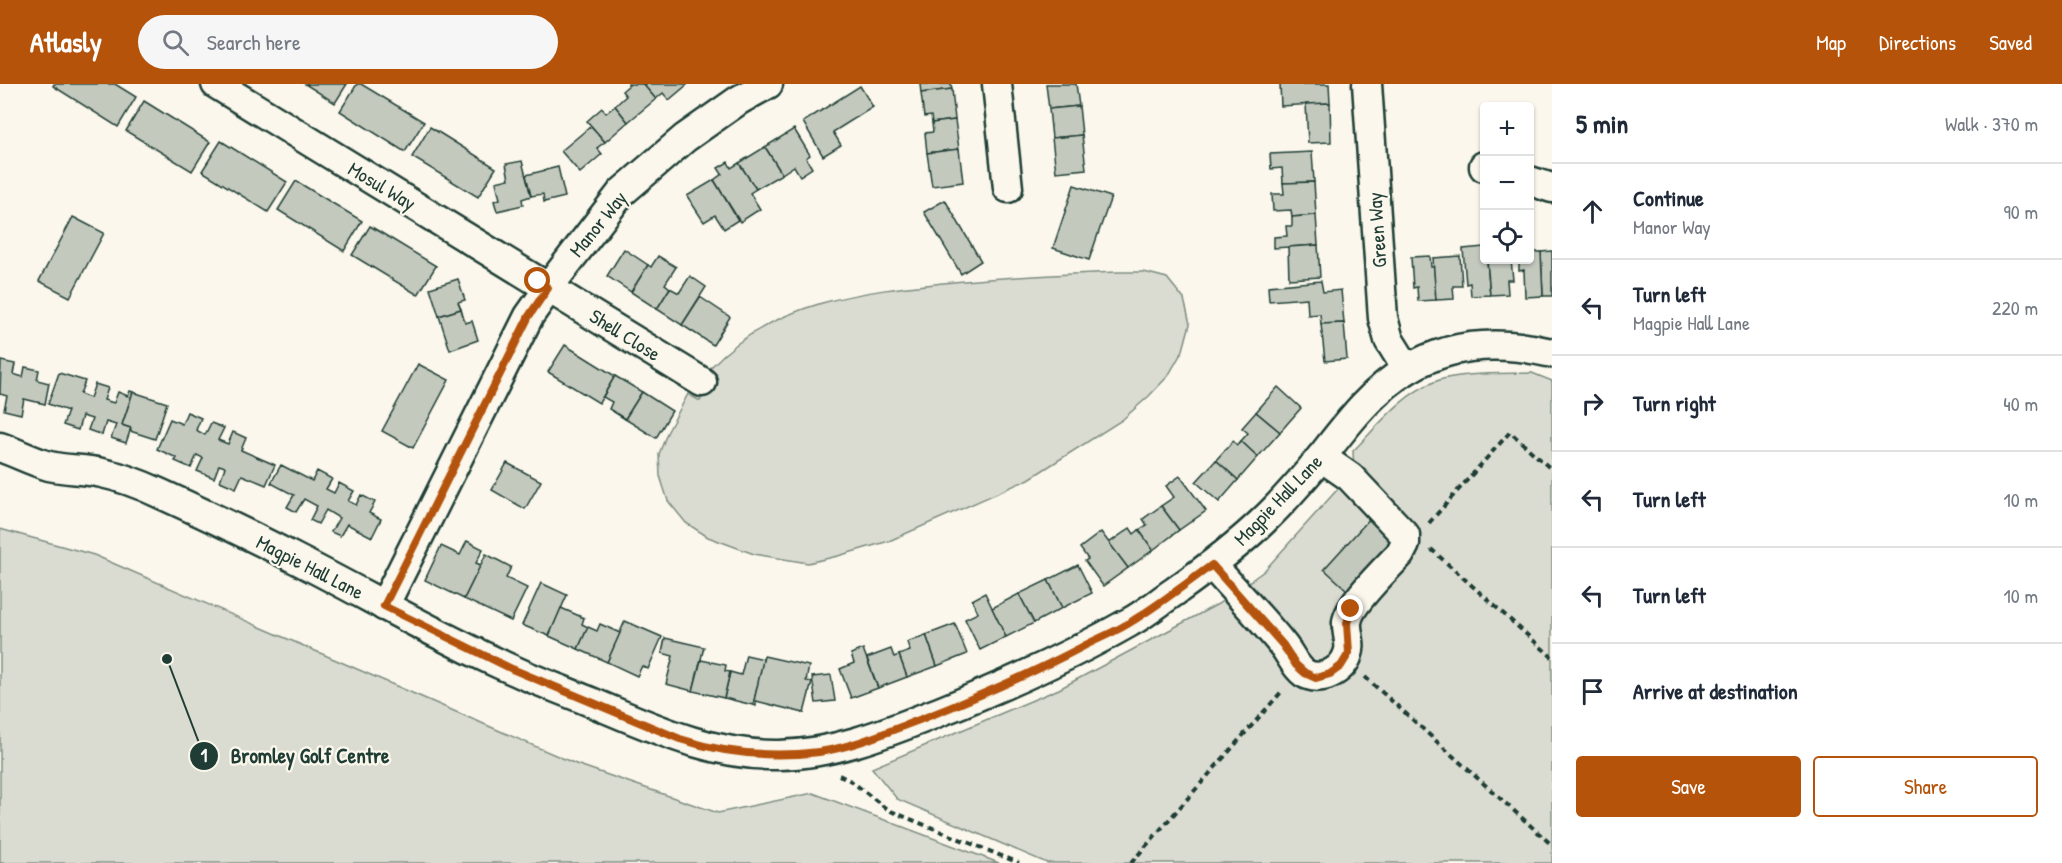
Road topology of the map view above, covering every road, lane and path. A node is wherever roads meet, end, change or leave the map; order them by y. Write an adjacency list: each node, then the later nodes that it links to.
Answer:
1 (216, 84): 9 (street, Mosul Way)
2 (768, 84): 5 (street, Manor Way)
3 (997, 84): 7 (street)
4 (1367, 84): 11 (street, Green Way)
5 (735, 92): 9 (street, Manor Way)
6 (1534, 182): 8 (street)
7 (1008, 188)
8 (1552, 188)
9 (548, 288): 12 (street, Shell Close); 18 (street, Manor Way)
10 (1552, 353): 11 (street, Magpie Hall Lane)
11 (1407, 369): 14 (street, Magpie Hall Lane)
12 (702, 382)
13 (0, 447): 18 (street, Magpie Hall Lane)
14 (1321, 457): 16 (street); 17 (street, Magpie Hall Lane)
15 (1552, 470): 16 (path)
16 (1411, 538): 19 (path); 20 (street)
17 (1212, 565): 21 (street); 22 (street, Magpie Hall Lane)
18 (384, 606): 22 (street, Magpie Hall Lane)
19 (1552, 657)
20 (1345, 659): 21 (street); 23 (path)
21 (1300, 669): 25 (path)
22 (822, 752): 24 (path)
23 (1552, 845)
24 (1019, 863)
25 (1131, 863)

